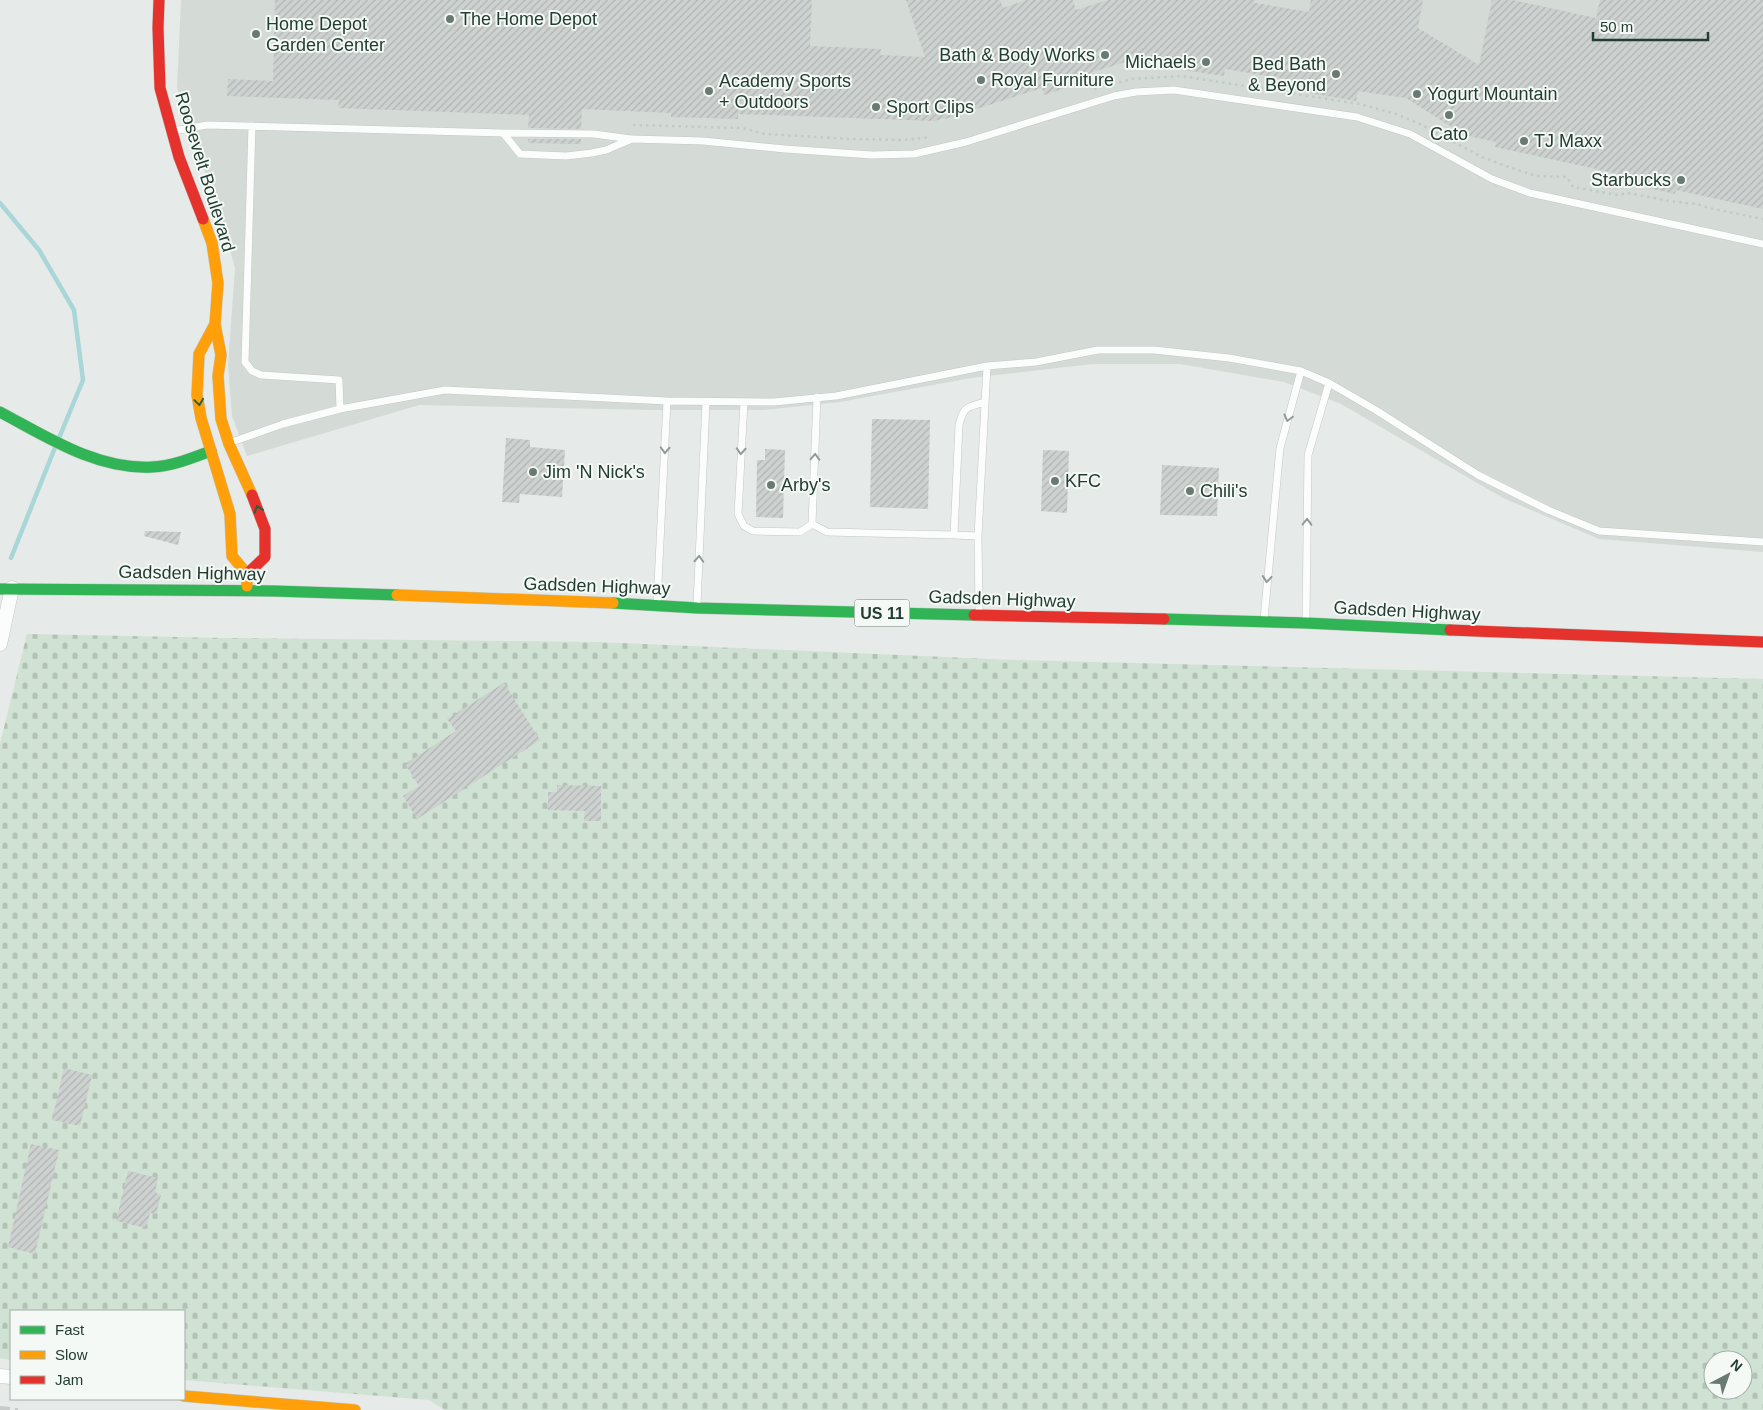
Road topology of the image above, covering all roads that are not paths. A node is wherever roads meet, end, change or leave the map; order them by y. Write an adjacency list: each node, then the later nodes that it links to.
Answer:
1 (158, 0): 3 (main road, Roosevelt Boulevard)
2 (252, 126): 3 (lane); 4 (lane); 16 (lane)
3 (170, 131): 7 (main road, Roosevelt Boulevard)
4 (503, 133): 5 (lane); 5 (lane)
5 (632, 139): 6 (lane)
6 (1763, 244)
7 (216, 324): 18 (main road, Roosevelt Boulevard); 19 (main road, Roosevelt Boulevard, one-way to 19)
8 (987, 366): 9 (lane); 11 (lane); 15 (lane)
9 (1301, 371): 10 (lane); 30 (lane, one-way to 30)
10 (1329, 383): 23 (lane); 31 (lane, one-way to 10)
11 (817, 398): 14 (lane); 20 (lane, one-way to 11)
12 (667, 401): 13 (lane); 16 (lane); 27 (lane, one-way to 27)
13 (706, 402): 14 (lane); 28 (lane, one-way to 13)
14 (744, 402): 20 (lane, one-way to 20)
15 (985, 402): 21 (lane); 22 (lane)
16 (340, 409): 18 (lane)
17 (0, 412): 19 (main road)
18 (229, 443): 24 (main road, Roosevelt Boulevard, one-way to 18)
19 (211, 451): 24 (main road, Roosevelt Boulevard)
20 (812, 524): 21 (lane)
21 (954, 535): 22 (lane)
22 (978, 536): 29 (lane)
23 (1763, 542)
24 (246, 574): 26 (main road)
25 (6, 588): 26 (main road, Gadsden Highway / US 11); 33 (street)
26 (247, 590): 27 (main road, Gadsden Highway / US 11)
27 (656, 605): 28 (main road, Gadsden Highway / US 11)
28 (697, 608): 29 (main road, Gadsden Highway / US 11)
29 (979, 616): 30 (main road, Gadsden Highway / US 11)
30 (1263, 623): 31 (main road, Gadsden Highway / US 11)
31 (1306, 623): 32 (main road, Gadsden Highway / US 11)
32 (1763, 642)
33 (0, 644)
34 (185, 1396): 35 (main road)
35 (355, 1410)

